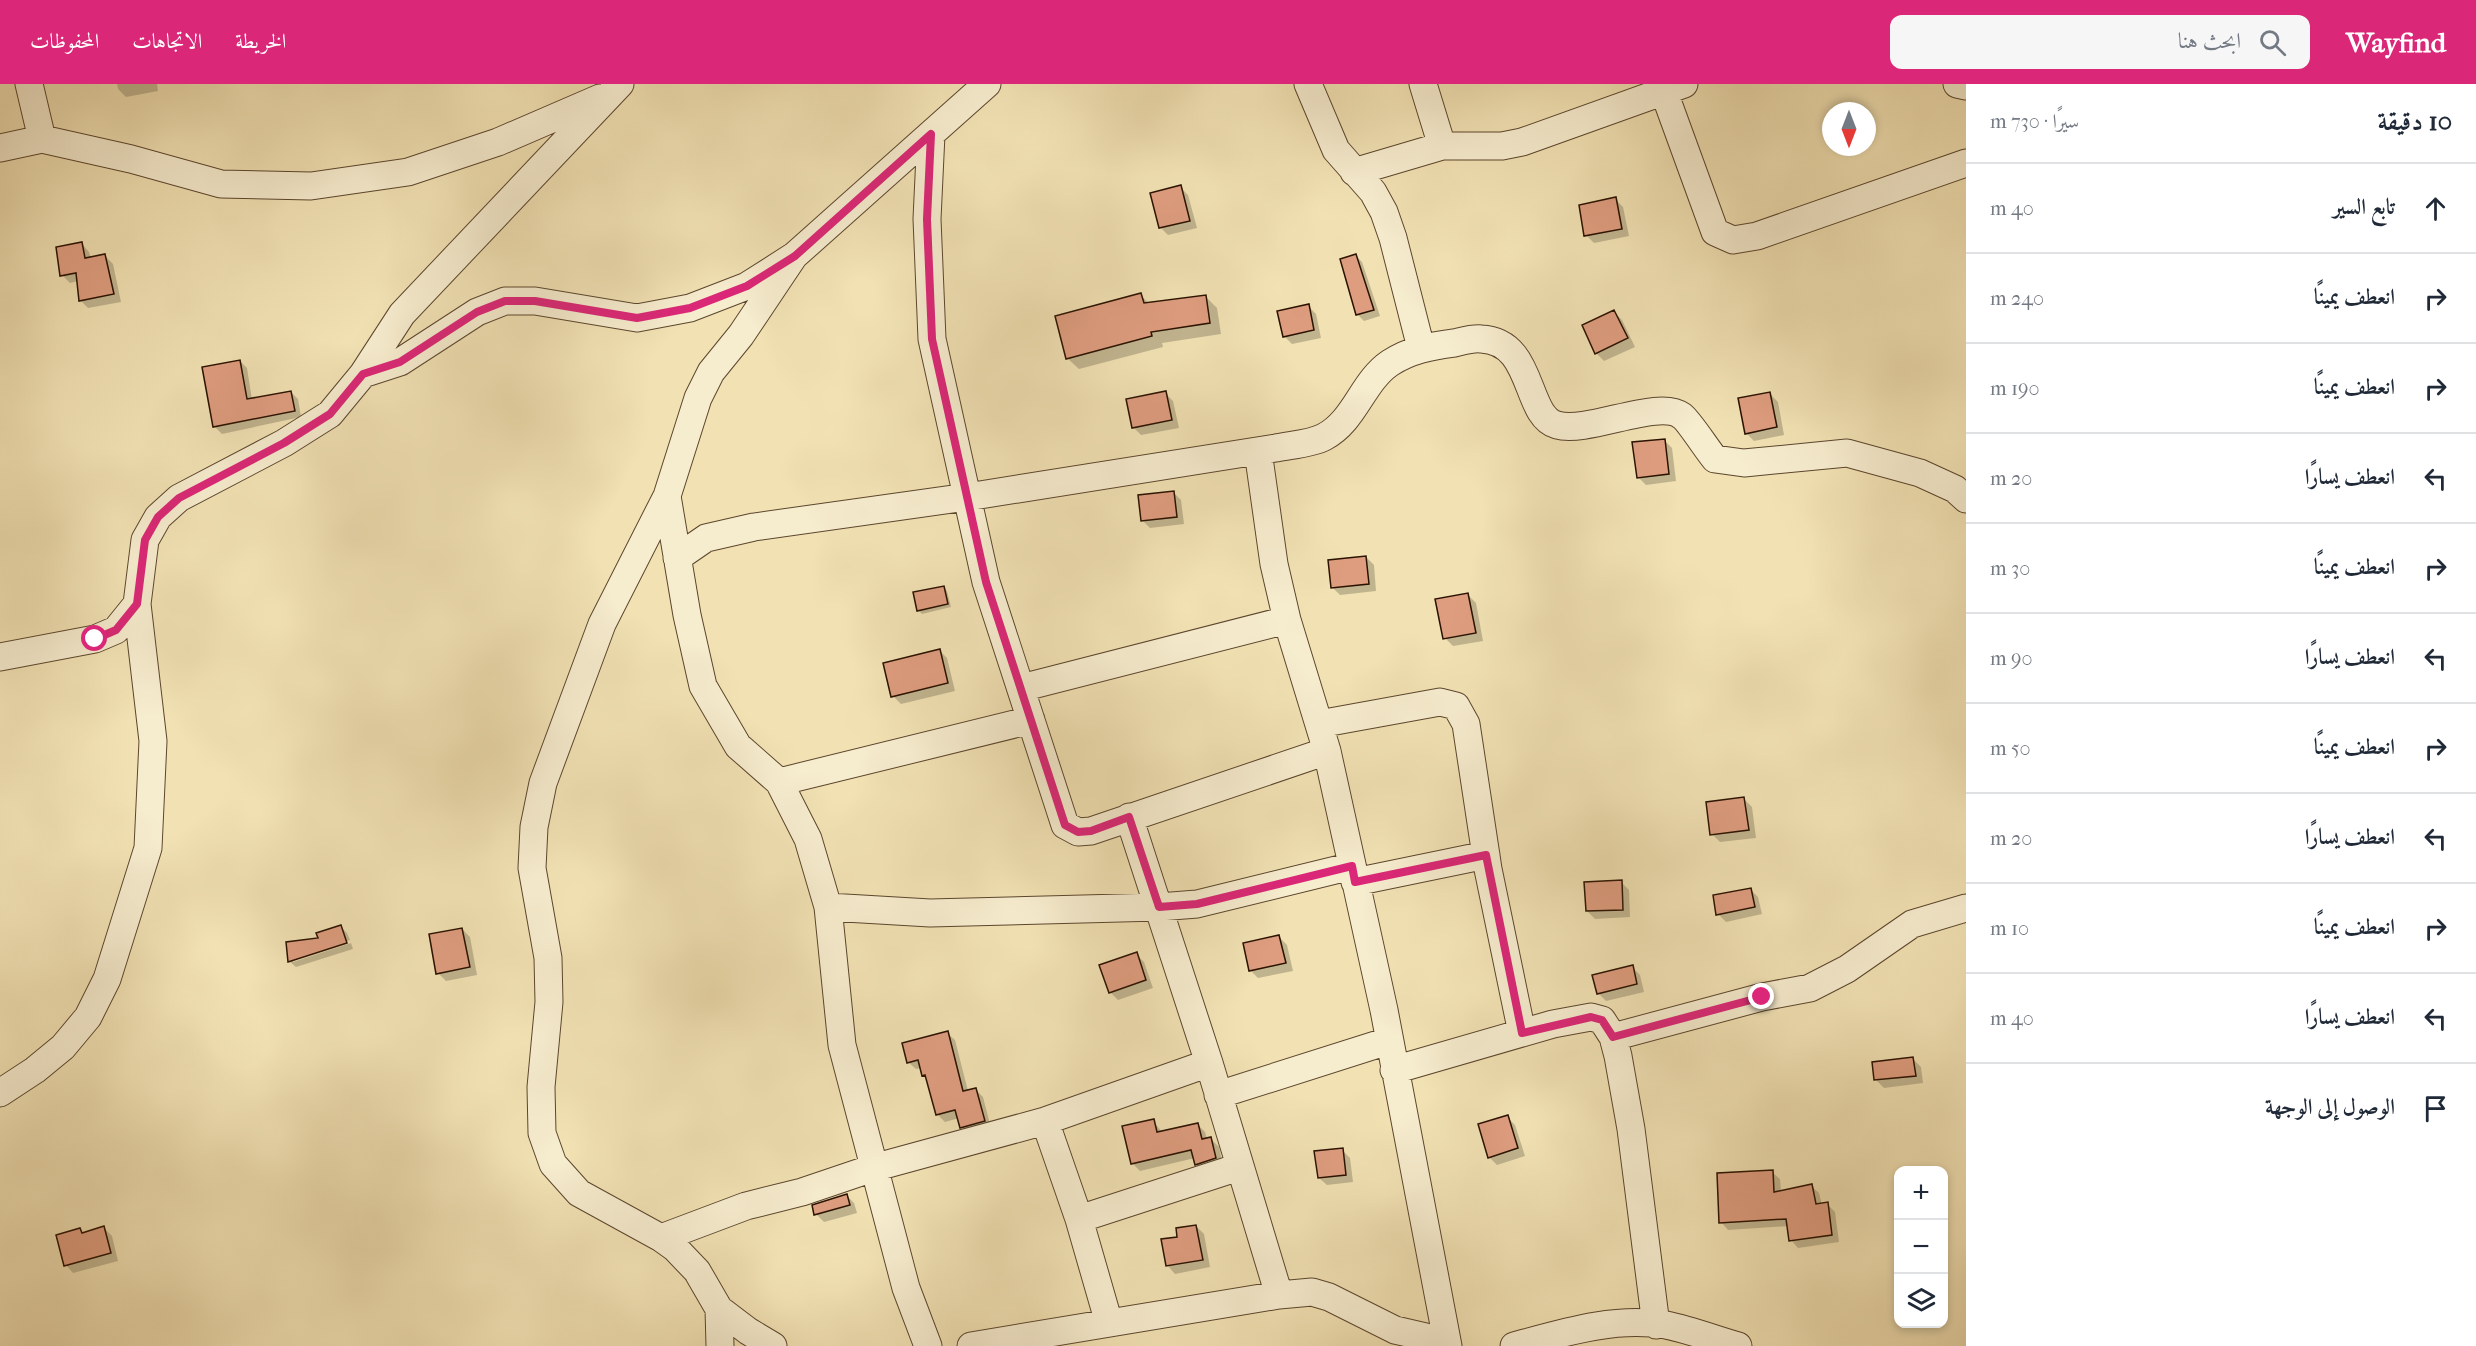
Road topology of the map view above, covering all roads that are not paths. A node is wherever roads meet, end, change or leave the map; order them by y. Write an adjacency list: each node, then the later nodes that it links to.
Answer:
1 (30, 84): 10 (street)
2 (987, 84): 9 (street)
3 (1308, 84): 14 (street)
4 (1423, 84): 11 (street)
5 (1957, 84): 6 (street)
6 (1966, 86)
7 (1674, 88): 11 (street); 13 (street)
8 (615, 89): 10 (street); 17 (street)
9 (931, 134): 15 (street); 20 (street)
10 (42, 139): 12 (street)
11 (1442, 146): 14 (street)
12 (0, 148)
13 (1966, 163)
14 (1354, 172): 16 (street)
15 (795, 256): 17 (street); 19 (street)
16 (1421, 348): 18 (street); 21 (street)
17 (363, 374): 23 (street)
18 (1258, 451): 20 (street); 24 (street)
19 (667, 496): 22 (street); 48 (street)
20 (967, 497): 22 (street); 26 (street)
21 (1966, 499)
22 (677, 558): 30 (street)
23 (137, 604): 25 (street); 42 (street)
24 (1287, 620): 26 (street); 28 (street)
25 (0, 657)
26 (1021, 688): 27 (street)
27 (1031, 720): 30 (street); 31 (street)
28 (1319, 724): 29 (street); 32 (street)
29 (1327, 751): 31 (street); 33 (street)
30 (779, 782): 34 (street)
31 (1129, 817): 35 (street)
32 (1486, 855): 33 (street); 37 (street)
33 (1354, 874): 35 (street); 39 (street)
34 (828, 907): 35 (street); 46 (street)
35 (1159, 907): 40 (street)
36 (1966, 908): 38 (street)
37 (1522, 1033): 38 (street); 41 (street)
38 (1613, 1037): 52 (street)
39 (1388, 1041): 41 (street); 43 (street)
40 (1209, 1063): 43 (street); 44 (street)
41 (1394, 1070): 53 (street)
42 (0, 1093)
43 (1218, 1095): 45 (street)
44 (1045, 1122): 46 (street); 47 (street)
45 (1239, 1167): 47 (street); 49 (street)
46 (873, 1168): 48 (street); 56 (street)
47 (1079, 1220): 51 (street)
48 (661, 1238): 50 (street)
49 (1279, 1295): 51 (street); 53 (street)
50 (719, 1309): 54 (street); 55 (street)
51 (1109, 1323): 57 (street)
52 (1656, 1325): 58 (street); 59 (street)
53 (1448, 1344)
54 (720, 1346)
55 (773, 1346)
56 (928, 1346)
57 (971, 1346)
58 (1514, 1346)
59 (1737, 1346)

